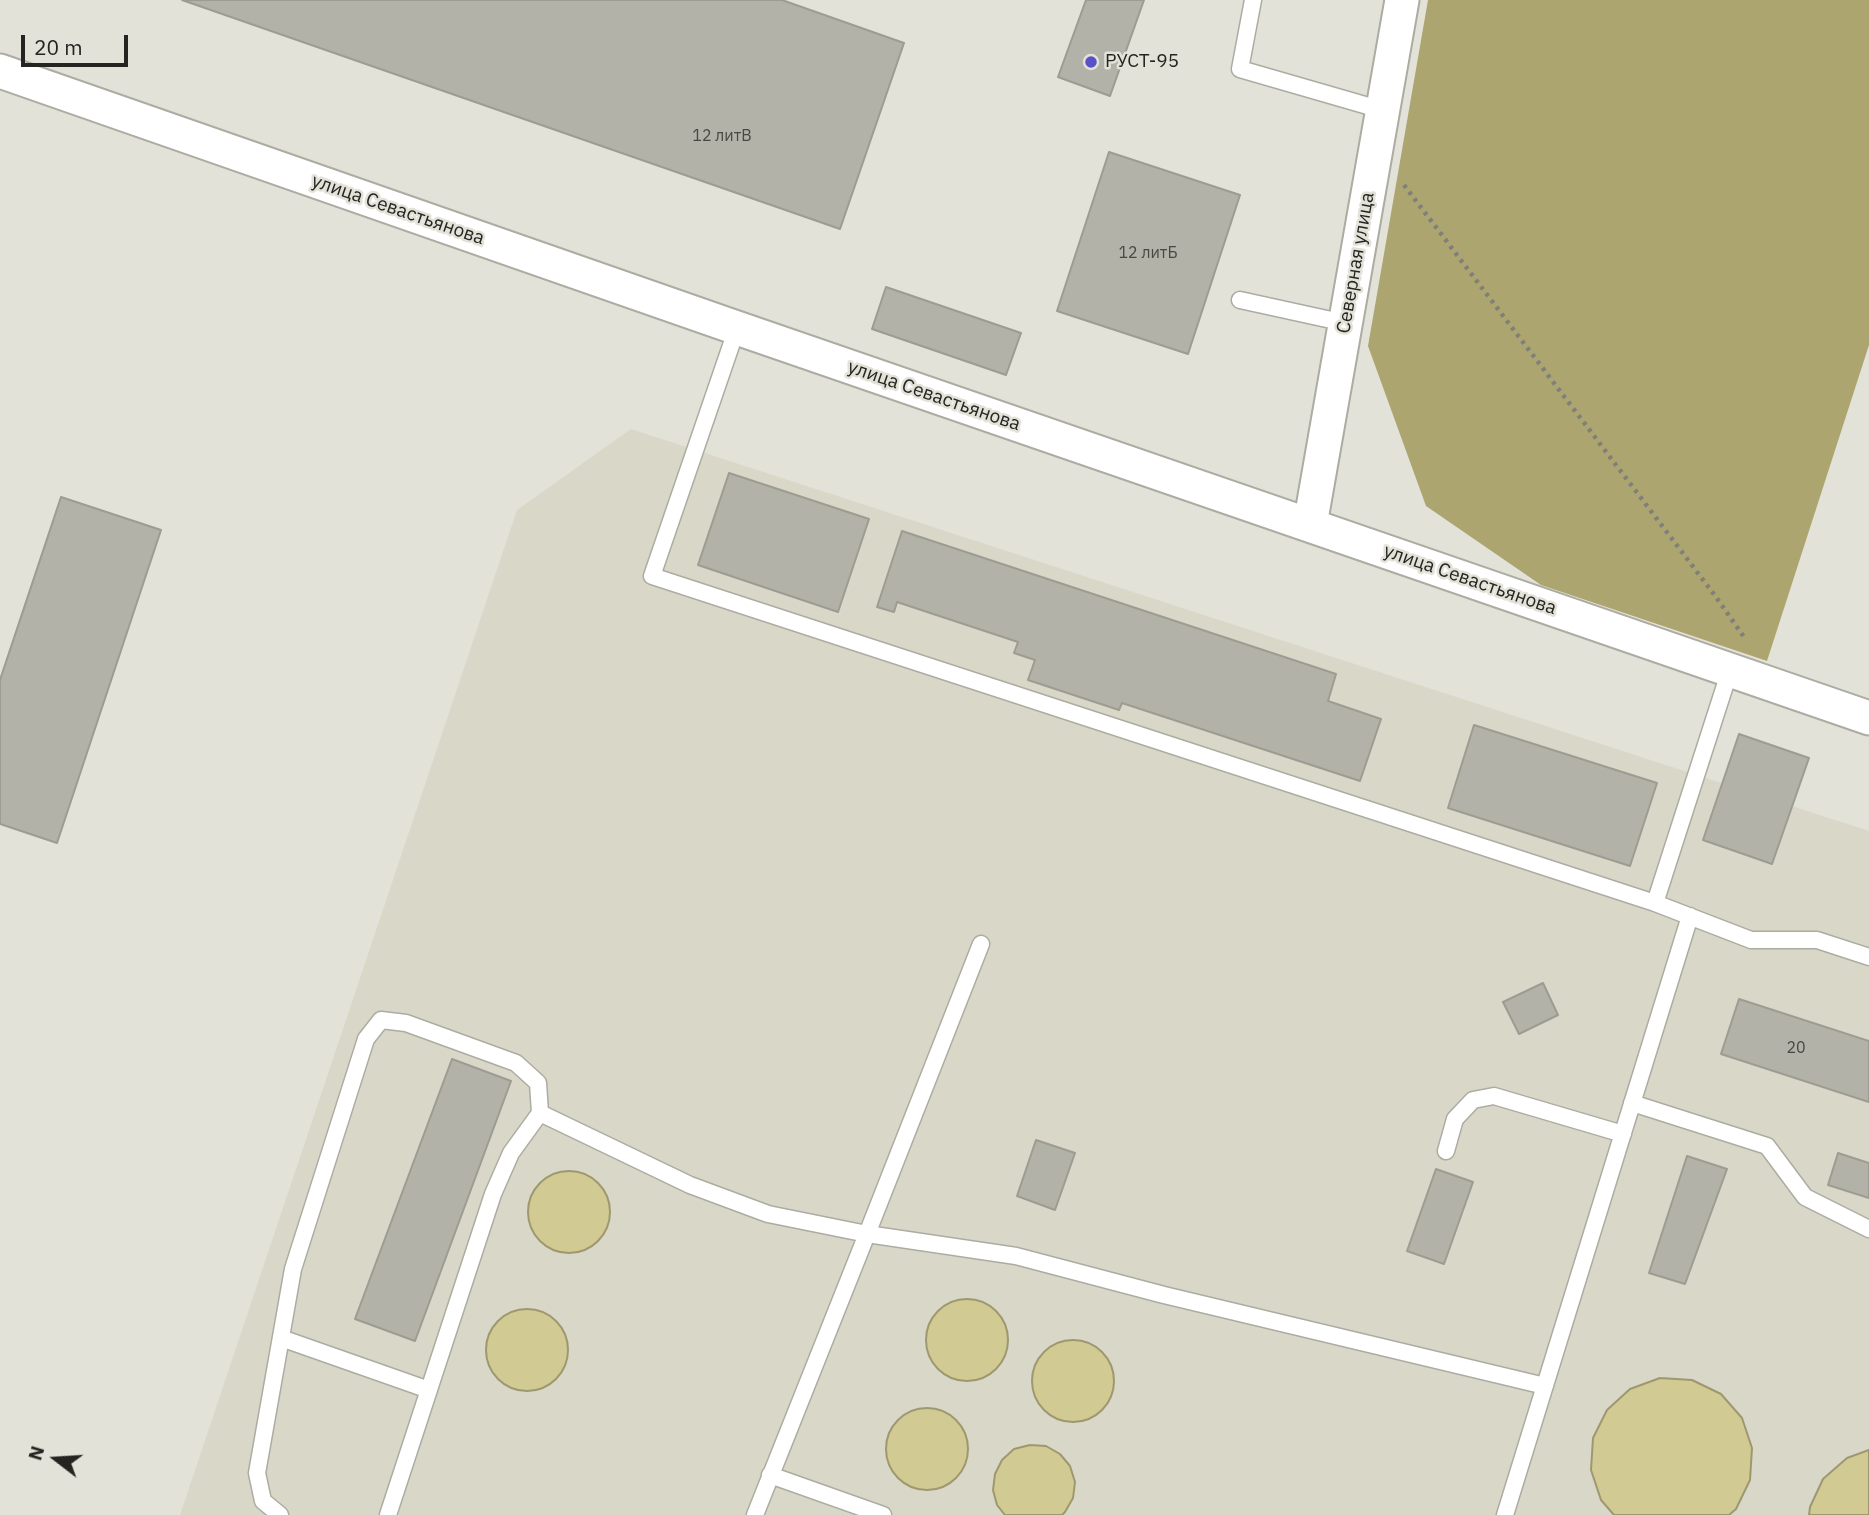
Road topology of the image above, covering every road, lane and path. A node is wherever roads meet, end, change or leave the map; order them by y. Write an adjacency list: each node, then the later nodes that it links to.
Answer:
1 (1253, 0): 4 (lane)
2 (1402, 0): 4 (street, Северная улица)
3 (0, 71): 8 (street, улица Севастьянова)
4 (1382, 110): 5 (street, Северная улица)
5 (1376, 148): 7 (street, Северная улица); 10 (path)
6 (1240, 300): 7 (lane)
7 (1345, 323): 9 (street, Северная улица)
8 (737, 328): 9 (street, улица Севастьянова); 12 (lane)
9 (1310, 525): 10 (street, улица Севастьянова)
10 (1744, 675): 11 (street, улица Севастьянова); 12 (lane)
11 (1869, 718)
12 (1655, 903): 13 (lane)
13 (1690, 916): 15 (lane); 16 (lane)
14 (981, 944): 21 (lane)
15 (1869, 957)
16 (1632, 1103): 18 (lane); 20 (lane)
17 (540, 1114): 21 (lane); 22 (lane); 24 (lane)
18 (1623, 1134): 19 (lane); 23 (lane)
19 (1446, 1151)
20 (1869, 1229)
21 (867, 1234): 23 (lane); 25 (lane)
22 (281, 1338): 24 (lane); 26 (lane)
23 (1545, 1386): 30 (lane)
24 (429, 1390): 27 (lane)
25 (771, 1475): 28 (lane); 29 (lane)
26 (281, 1515)
27 (388, 1515)
28 (755, 1515)
29 (883, 1515)
30 (1505, 1515)

